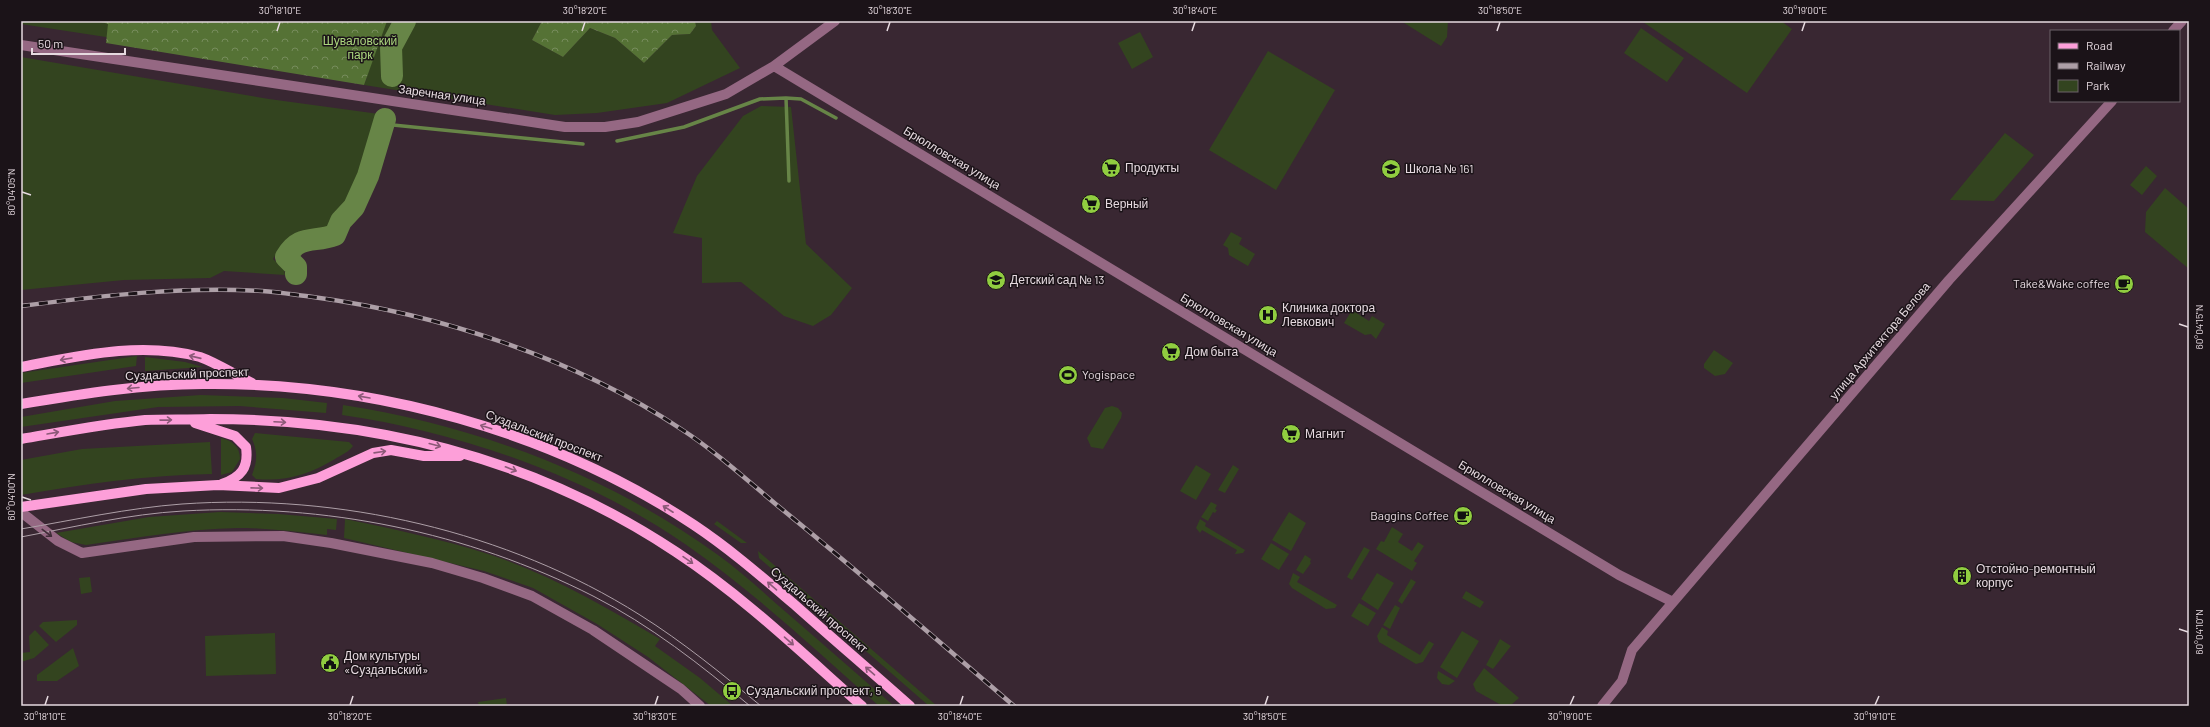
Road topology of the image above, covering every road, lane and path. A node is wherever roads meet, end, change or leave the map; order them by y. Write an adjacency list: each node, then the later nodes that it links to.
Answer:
1 (835, 21): 5 (street, Заречная улица)
2 (2182, 21): 3 (street)
3 (2174, 30)
4 (21, 45): 5 (street, Заречная улица)
5 (774, 66): 16 (street, Брюлловская улица)
6 (2111, 102): 16 (street, улица Архитектора Белова)
7 (21, 367): 8 (main road, one-way to 7)
8 (256, 384): 9 (main road, Суздальский проспект, one-way to 9); 19 (main road, Суздальский проспект, one-way to 8)
9 (21, 404)
10 (183, 420): 11 (main road, one-way to 10); 12 (main road, one-way to 12); 13 (main road)
11 (21, 439)
12 (474, 456): 13 (main road, one-way to 12); 18 (main road, one-way to 18)
13 (218, 485): 14 (main road)
14 (21, 507)
15 (21, 512): 17 (street, one-way to 17)
16 (1673, 602): 20 (street, улица Архитектора Белова)
17 (700, 706)
18 (862, 706)
19 (910, 706)
20 (1602, 706)

